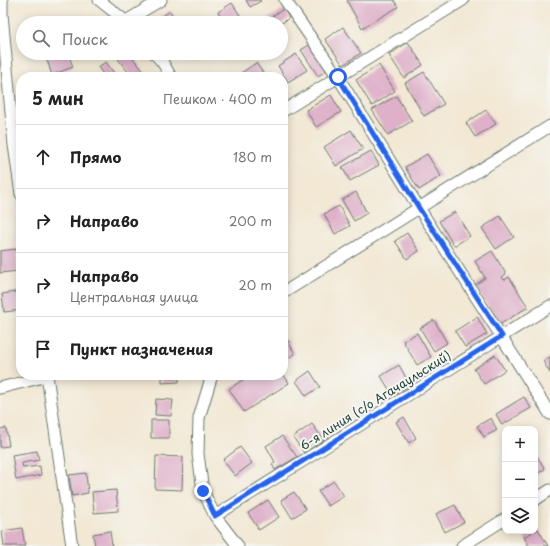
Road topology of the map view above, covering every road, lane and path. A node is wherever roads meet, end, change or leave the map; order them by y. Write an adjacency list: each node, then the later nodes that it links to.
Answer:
1 (2, 0): 13 (street)
2 (99, 0): 6 (street)
3 (161, 0): 7 (street)
4 (285, 0): 10 (street)
5 (463, 0): 10 (street)
6 (119, 16)
7 (136, 16)
8 (160, 60): 9 (street)
9 (168, 72)
10 (338, 77): 11 (street); 14 (street)
11 (288, 108)
12 (550, 126): 14 (street)
13 (16, 154)
14 (419, 208): 15 (street); 17 (street)
15 (288, 290)
16 (550, 306): 17 (street, 6-я линия (с/о Агачаульский))
17 (502, 336): 22 (street); 25 (street, 6-я линия (с/о Агачаульский))
18 (31, 380): 21 (street)
19 (48, 380): 27 (street)
20 (210, 380): 25 (street)
21 (0, 388)
22 (550, 414)
23 (550, 490): 24 (street)
24 (538, 498)
25 (215, 516): 28 (street)
26 (502, 521): 29 (street)
27 (72, 546)
28 (238, 546)
29 (462, 546)

